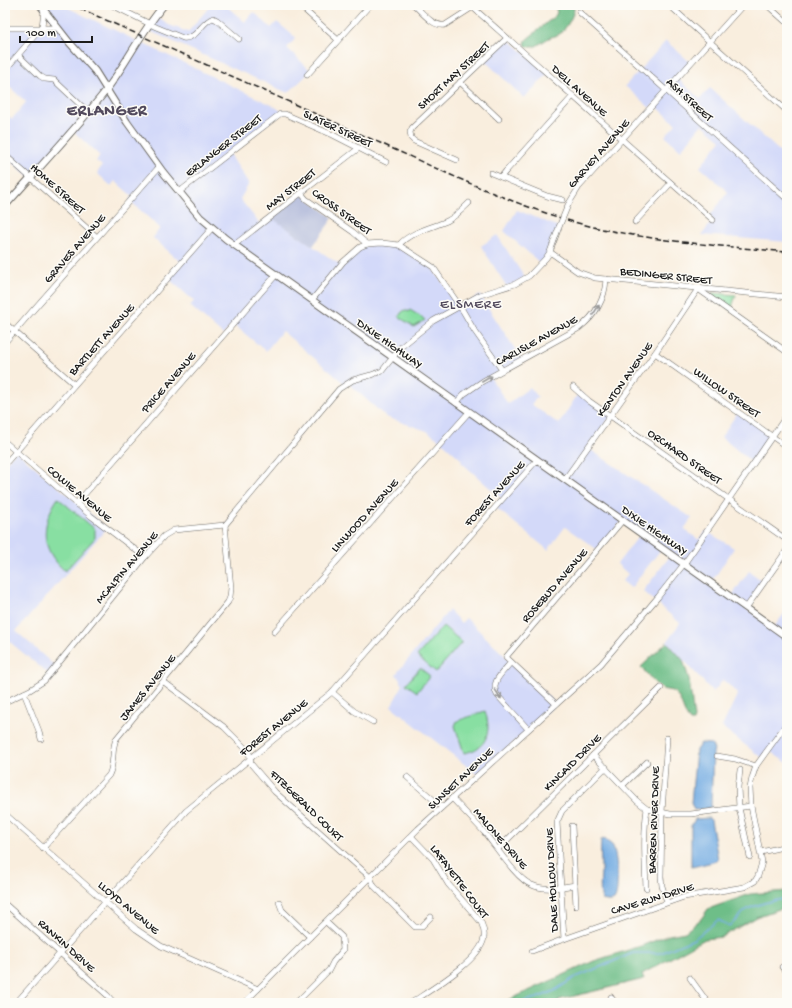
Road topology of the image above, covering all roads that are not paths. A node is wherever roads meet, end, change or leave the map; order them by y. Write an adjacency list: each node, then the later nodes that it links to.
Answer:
1 (112, 5): 12 (street)
2 (164, 5): 12 (main road)
3 (299, 5): 19 (street)
4 (370, 5): 19 (street)
5 (414, 5): 9 (street)
6 (669, 5): 20 (street)
7 (743, 5): 20 (street, GARVEY AVENUE)
8 (767, 5): 13 (street)
9 (472, 6): 17 (street, DELL AVENUE)
10 (42, 7): 14 (street); 16 (main road, DIXIE HIGHWAY)
11 (579, 12): 26 (street, ASH STREET)
12 (149, 23): 18 (street); 25 (main road)
13 (787, 23)
14 (42, 27): 15 (street); 16 (street); 21 (street)
15 (5, 28)
16 (58, 28): 25 (main road, DIXIE HIGHWAY)
17 (507, 38): 24 (street, SHORT MAY STREET); 27 (street, DELL AVENUE)
18 (239, 39)
19 (338, 40): 23 (street)
20 (710, 42): 26 (street, GARVEY AVENUE); 28 (street)
21 (18, 55): 22 (street); 29 (street)
22 (5, 70)
23 (307, 75)
24 (460, 82): 31 (street); 35 (street, SHORT MAY STREET)
25 (106, 90): 29 (main road); 37 (main road, DIXIE HIGHWAY)
26 (666, 91): 32 (street, GARVEY AVENUE); 44 (street, ASH STREET)
27 (573, 96): 32 (street, DELL AVENUE); 39 (street)
28 (787, 111)
29 (88, 112): 40 (main road)
30 (280, 114): 33 (street, SLATER STREET); 42 (street, ERLANGER STREET)
31 (499, 119)
32 (622, 140): 41 (street, DELL AVENUE); 55 (street, GARVEY AVENUE, bridge)
33 (359, 148): 36 (street, SLATER STREET); 43 (street, MAY STREET)
34 (5, 155): 40 (street, HOME STREET)
35 (457, 160)
36 (386, 162)
37 (159, 167): 42 (main road, DIXIE HIGHWAY); 51 (street, GRAVES AVENUE)
38 (491, 173): 39 (street)
39 (501, 177): 45 (street)
40 (30, 178): 47 (main road); 51 (street, HOME STREET)
41 (670, 183): 48 (street, DELL AVENUE); 49 (street)
42 (179, 192): 50 (main road, DIXIE HIGHWAY)
43 (301, 193): 52 (street, CROSS STREET); 53 (street, MAY STREET)
44 (787, 199)
45 (563, 200)
46 (469, 204): 54 (street)
47 (5, 206)
48 (713, 220)
49 (635, 222)
50 (212, 228): 53 (main road, DIXIE HIGHWAY); 69 (street, BARTLETT AVENUE)
51 (97, 237): 63 (street, GRAVES AVENUE)
52 (367, 244): 54 (street, CROSS STREET); 60 (street)
53 (234, 245): 56 (main road, DIXIE HIGHWAY)
54 (399, 245): 61 (street, CROSS STREET)
55 (550, 252): 57 (street, BEDINGER STREET); 61 (street, GARVEY AVENUE)
56 (276, 275): 60 (main road, DIXIE HIGHWAY); 83 (street, PRICE AVENUE)
57 (606, 279): 58 (street, BEDINGER STREET); 68 (street, CARLISLE AVENUE, one-way to 57)
58 (698, 289): 59 (street, BEDINGER STREET); 65 (street); 66 (street, KENTON AVENUE)
59 (787, 297)
60 (312, 300): 67 (main road, DIXIE HIGHWAY)
61 (460, 308): 67 (street, GARVEY AVENUE); 68 (street, CROSS STREET)
62 (5, 323): 63 (street)
63 (14, 332): 64 (street, GRAVES AVENUE); 69 (street)
64 (5, 342)
65 (787, 352)
66 (655, 353): 74 (street, KENTON AVENUE); 75 (street, WILLOW STREET)
67 (393, 358): 71 (main road, DIXIE HIGHWAY); 85 (street)
68 (502, 370): 71 (street, CARLISLE AVENUE, one-way to 68)
69 (74, 384): 78 (street, BARTLETT AVENUE)
70 (573, 387): 74 (street, ORCHARD STREET)
71 (456, 402): 72 (main road, DIXIE HIGHWAY)
72 (469, 412): 79 (main road, DIXIE HIGHWAY); 91 (street, LINWOOD AVENUE)
73 (787, 415): 75 (street, SUNSET AVENUE)
74 (611, 416): 81 (street, KENTON AVENUE); 82 (street, ORCHARD STREET)
75 (772, 436): 77 (street, WILLOW STREET); 82 (street, SUNSET AVENUE)
76 (5, 442): 78 (street, COWIE AVENUE)
77 (787, 447)
78 (16, 451): 80 (street, BARTLETT AVENUE); 83 (street, COWIE AVENUE)
79 (537, 460): 81 (main road, DIXIE HIGHWAY); 96 (street, FOREST AVENUE)
80 (5, 464)
81 (565, 480): 84 (main road, DIXIE HIGHWAY)
82 (728, 499): 86 (street, ORCHARD STREET); 89 (street, SUNSET AVENUE)
83 (76, 504): 88 (street, COWIE AVENUE)
84 (623, 520): 89 (main road, DIXIE HIGHWAY); 93 (street, ROSEBUD AVENUE)
85 (225, 525): 88 (street, MCALPIN AVENUE); 94 (street, JAMES AVENUE)
86 (787, 540)
87 (787, 550): 90 (street)
88 (145, 557): 97 (street, MCALPIN AVENUE)
89 (684, 564): 90 (main road, DIXIE HIGHWAY); 99 (street, SUNSET AVENUE)
90 (746, 608): 92 (main road, DIXIE HIGHWAY)
91 (274, 632)
92 (787, 637)
93 (511, 662): 99 (street); 102 (street, one-way to 102)
94 (164, 682): 107 (street, FITZGERALD COURT); 124 (street, JAMES AVENUE)
95 (661, 688): 105 (street, KINCAID DRIVE)
96 (332, 692): 100 (street); 107 (street, FOREST AVENUE)
97 (24, 693): 98 (street, MCALPIN AVENUE); 104 (street)
98 (5, 702)
99 (556, 704): 102 (street, SUNSET AVENUE)
100 (373, 722)
101 (787, 723): 109 (street, CAVE RUN DRIVE)
102 (528, 729): 114 (street, SUNSET AVENUE)
103 (667, 738): 119 (street, BARREN RIVER DRIVE)
104 (41, 739)
105 (593, 755): 110 (street); 125 (street, KINCAID DRIVE)
106 (718, 756): 109 (street)
107 (250, 759): 128 (street, FITZGERALD COURT); 132 (street, FOREST AVENUE)
108 (647, 762): 113 (street)
109 (756, 766): 115 (street, CAVE RUN DRIVE)
110 (606, 767): 113 (street); 130 (street, DALE HOLLOW DRIVE)
111 (740, 770): 117 (street)
112 (407, 777): 116 (street)
113 (622, 785): 118 (street)
114 (452, 798): 116 (street, SUNSET AVENUE); 125 (street, MALONE DRIVE)
115 (752, 806): 117 (street); 126 (street, CAVE RUN DRIVE)
116 (442, 807): 122 (street, SUNSET AVENUE)
117 (739, 808): 119 (street); 127 (street)
118 (647, 809): 119 (street); 131 (street)
119 (662, 812): 134 (street, BARREN RIVER DRIVE)
120 (5, 814): 124 (street, LLOYD AVENUE)
121 (572, 826): 129 (street)
122 (412, 837): 128 (street, SUNSET AVENUE); 152 (street, LAFAYETTE COURT)
123 (787, 846): 126 (street)
124 (43, 848): 132 (street, LLOYD AVENUE)
125 (498, 849): 130 (street, MALONE DRIVE)
126 (761, 852): 134 (street, CAVE RUN DRIVE)
127 (750, 858)
128 (370, 877): 137 (street, FITZGERALD COURT); 138 (street, SUNSET AVENUE)
129 (575, 885): 130 (street, MALONE DRIVE); 136 (street)
130 (560, 887): 140 (street, DALE HOLLOW DRIVE)
131 (646, 888)
132 (107, 902): 142 (street, FOREST AVENUE); 146 (street, LLOYD AVENUE)
133 (279, 902): 139 (street)
134 (667, 902): 140 (street, CAVE RUN DRIVE)
135 (5, 904): 142 (street, RANKIN DRIVE)
136 (576, 906)
137 (430, 918)
138 (326, 922): 139 (street, SUNSET AVENUE); 151 (street)
139 (310, 938): 146 (street, SUNSET AVENUE)
140 (564, 939): 141 (street, CAVE RUN DRIVE)
141 (532, 951)
142 (61, 954): 148 (street, FOREST AVENUE); 149 (street, RANKIN DRIVE)
143 (782, 967): 144 (street)
144 (787, 973)
145 (690, 978): 154 (street)
146 (258, 989): 150 (street, SUNSET AVENUE)
147 (611, 997): 153 (street)
148 (16, 1003)
149 (114, 1003)
150 (244, 1003)
151 (296, 1003)
152 (411, 1003)
153 (615, 1003)
154 (708, 1003)

